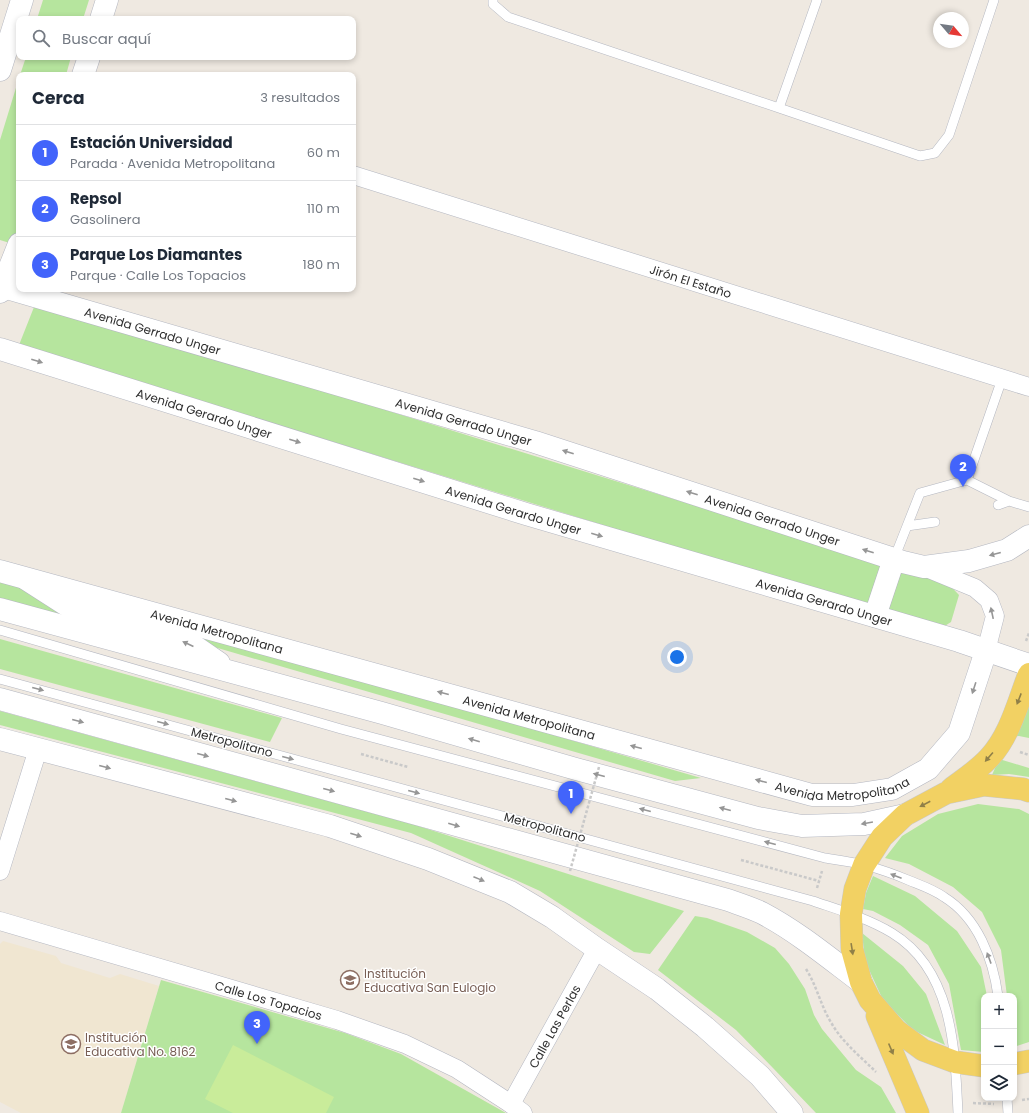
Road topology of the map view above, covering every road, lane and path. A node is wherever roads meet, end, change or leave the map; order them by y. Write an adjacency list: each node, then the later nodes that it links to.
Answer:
1 (22, 0): 6 (main road)
2 (107, 0): 7 (main road)
3 (493, 0): 12 (lane)
4 (817, 0): 12 (lane)
5 (994, 0): 12 (lane)
6 (17, 16)
7 (103, 16)
8 (16, 19): 10 (main road)
9 (88, 60): 11 (main road)
10 (0, 70)
11 (84, 72)
12 (779, 108)
13 (356, 176): 17 (street, Jirón El Estaño)
14 (16, 251): 15 (main road)
15 (1, 288): 26 (main road, Avenida Gerrado Unger, one-way to 15)
16 (0, 349): 31 (main road, Avenida Gerardo Unger, one-way to 31)
17 (1002, 379): 18 (street, Jirón El Estaño); 19 (lane)
18 (1029, 387)
19 (967, 480): 20 (lane); 24 (lane)
20 (1009, 501): 21 (lane); 22 (lane)
21 (998, 505)
22 (1029, 507)
23 (935, 522): 24 (lane)
24 (907, 526): 26 (lane)
25 (1029, 536): 27 (main road, Avenida Gerrado Unger, one-way to 27)
26 (894, 559): 27 (main road, Avenida Gerrado Unger); 31 (main road)
27 (924, 567): 33 (street, Avenida Gerrado Unger, one-way to 27)
28 (0, 571): 29 (main road, Avenida Metropolitana)
29 (26, 578): 33 (main road, Avenida Metropolitana, one-way to 29); 35 (main road, one-way to 29)
30 (0, 609): 35 (main road)
31 (875, 616): 33 (main road, Avenida Gerardo Unger)
32 (0, 630): 47 (lane, one-way to 32)
33 (986, 650): 34 (main road, Avenida Gerardo Unger)
34 (1029, 664)
35 (233, 673): 46 (main road, one-way to 35)
36 (1029, 674): 45 (main road, one-way to 45)
37 (0, 679): 53 (lane, Metropolitano, one-way to 53)
38 (0, 700): 58 (main road, one-way to 58)
39 (0, 739): 40 (main road)
40 (38, 749): 50 (street); 56 (main road, one-way to 56)
41 (361, 754): 42 (path)
42 (408, 767)
43 (599, 767): 51 (path, bridge)
44 (1029, 791): 45 (main road)
45 (946, 793): 46 (main road, one-way to 46)
46 (905, 815): 49 (main road)
47 (825, 858): 49 (lane); 52 (path)
48 (741, 860): 52 (path)
49 (864, 865): 54 (main road); 59 (lane, one-way to 49)
50 (0, 871)
51 (570, 871)
52 (819, 881): 53 (path)
53 (813, 901): 54 (lane, Metropolitano)
54 (851, 914): 58 (main road, one-way to 58); 61 (lane, Metropolitano)
55 (0, 921): 68 (street, Calle Los Topacios)
56 (597, 949): 68 (street, Calle Las Perlas); 69 (main road)
57 (801, 964): 64 (path)
58 (865, 991): 61 (main road); 70 (main road, one-way to 70)
59 (997, 993)
60 (1029, 1061): 62 (main road)
61 (955, 1062): 63 (main road); 67 (lane, Metropolitano)
62 (1017, 1063)
63 (981, 1066)
64 (879, 1076)
65 (1000, 1101): 67 (path)
66 (1007, 1101): 72 (lane)
67 (958, 1102): 71 (lane, Metropolitano)
68 (517, 1108)
69 (792, 1113)
70 (918, 1113)
71 (958, 1113)
72 (1008, 1113)

